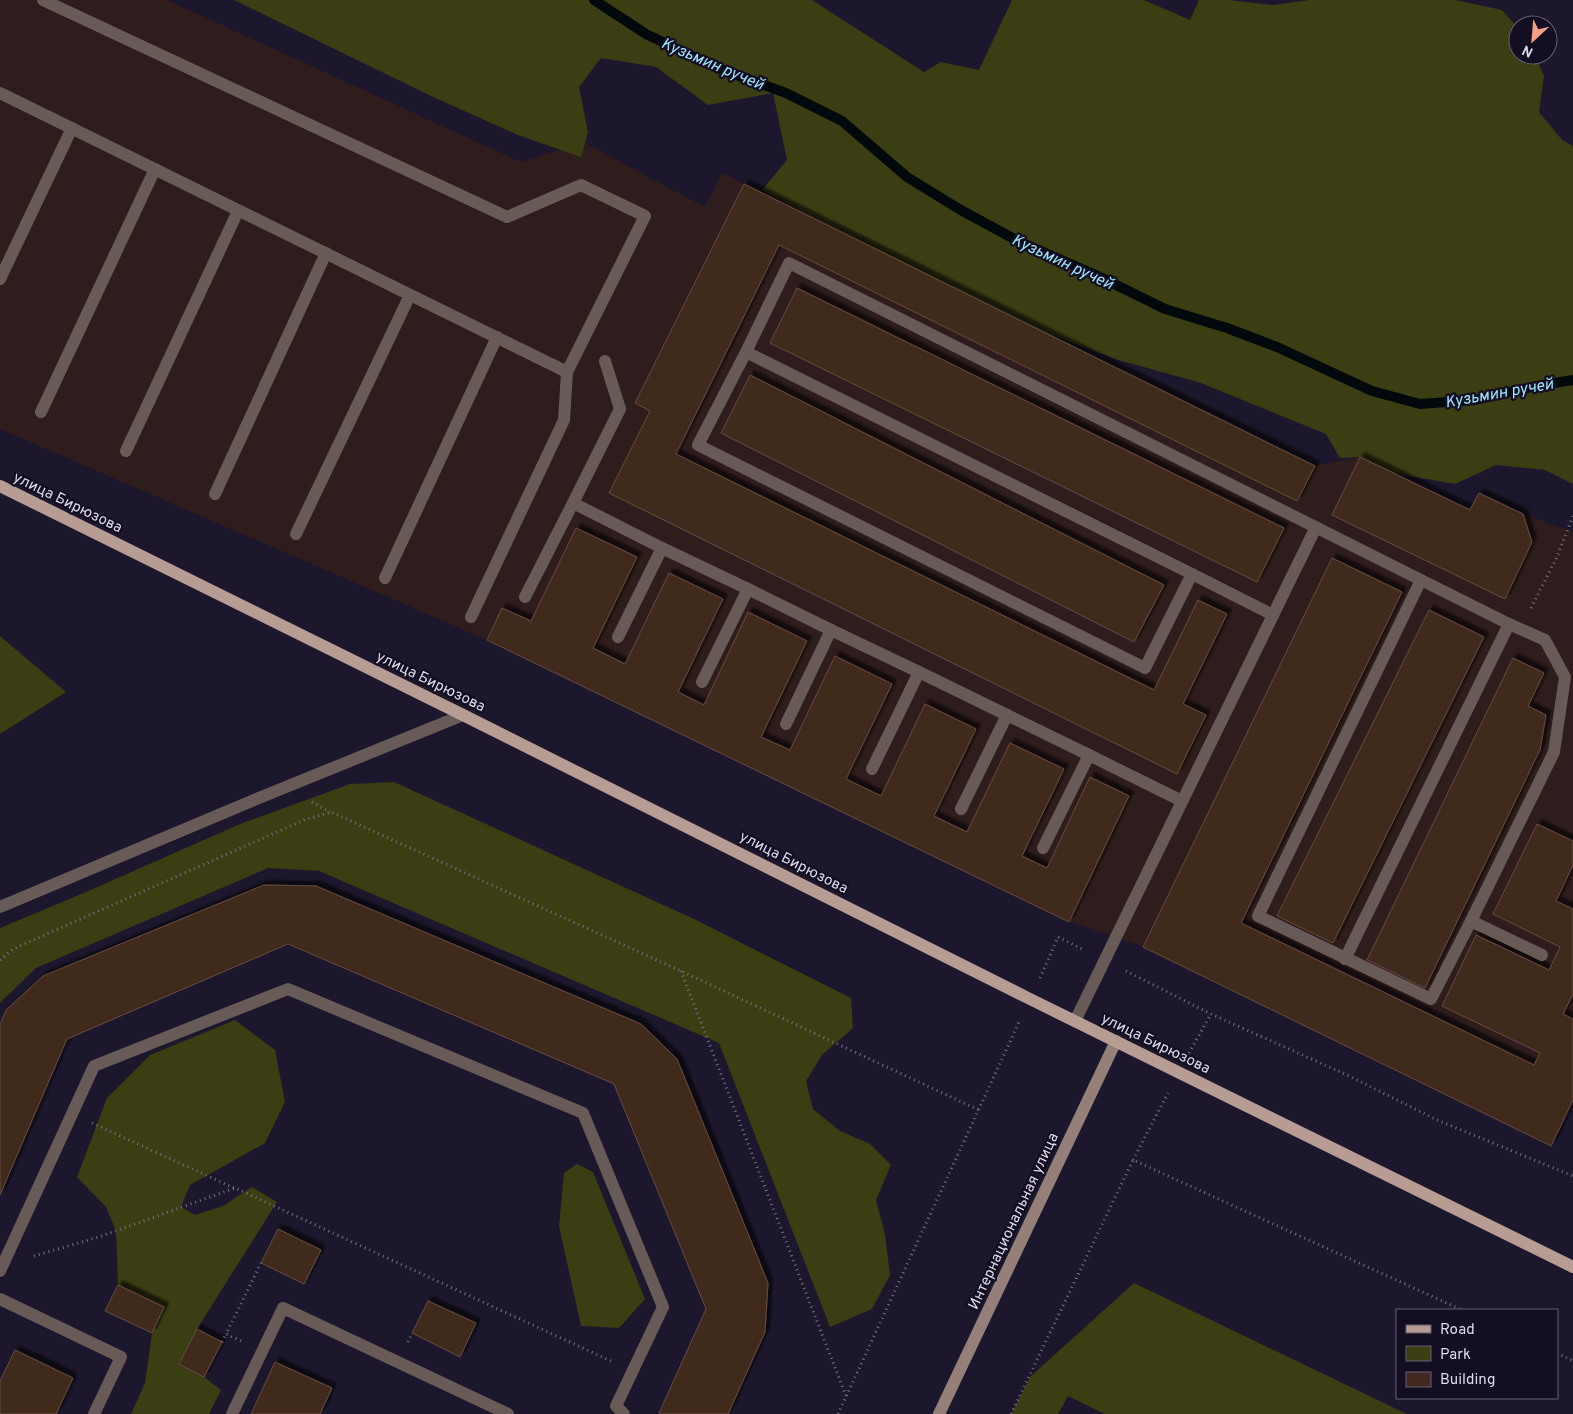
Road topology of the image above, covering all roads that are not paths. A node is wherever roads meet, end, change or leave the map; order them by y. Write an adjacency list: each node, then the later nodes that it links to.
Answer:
1 (43, 0): 12 (lane)
2 (0, 93): 3 (lane)
3 (72, 128): 4 (lane); 7 (lane)
4 (155, 169): 5 (lane); 13 (lane)
5 (238, 210): 6 (lane); 14 (lane)
6 (326, 253): 8 (lane); 16 (lane)
7 (0, 278)
8 (410, 295): 9 (lane); 19 (lane)
9 (497, 337): 12 (lane); 22 (lane)
10 (746, 352): 18 (lane); 21 (lane); 21 (lane)
11 (605, 361): 17 (lane)
12 (568, 372): 27 (lane)
13 (41, 412)
14 (126, 452)
15 (0, 486): 34 (main road, улица Бирюзова)
16 (215, 494)
17 (573, 503): 20 (lane); 25 (lane)
18 (1316, 527): 23 (lane); 26 (lane)
19 (296, 534)
20 (662, 548): 24 (lane); 30 (lane)
21 (1192, 574): 26 (lane)
22 (385, 578)
23 (1421, 580): 28 (lane); 45 (lane)
24 (748, 589): 29 (lane); 32 (lane)
25 (525, 597)
26 (1273, 614): 39 (lane)
27 (471, 617)
28 (1514, 626): 33 (lane); 45 (lane)
29 (831, 630): 31 (lane); 36 (lane)
30 (618, 637)
31 (919, 672): 35 (lane); 38 (lane)
32 (702, 682)
33 (1569, 685): 43 (lane)
34 (463, 715): 42 (lane); 46 (main road, улица Бирюзова)
35 (1007, 715): 37 (lane); 40 (lane)
36 (786, 724)
37 (1088, 755): 39 (lane); 41 (lane)
38 (872, 769)
39 (1182, 801): 46 (lane)
40 (961, 809)
41 (1043, 848)
42 (0, 907)
43 (1471, 921): 44 (lane); 45 (lane)
44 (1542, 955)
45 (1345, 959)
46 (1075, 1021): 47 (main road, улица Бирюзова)
47 (1116, 1041): 48 (main road, улица Бирюзова); 55 (main road, Интернациональная улица)
48 (1573, 1267)
49 (2, 1268): 51 (lane)
50 (0, 1299): 52 (lane)
51 (616, 1411)
52 (94, 1414)
53 (232, 1414): 54 (lane)
54 (508, 1414)
55 (939, 1414)

